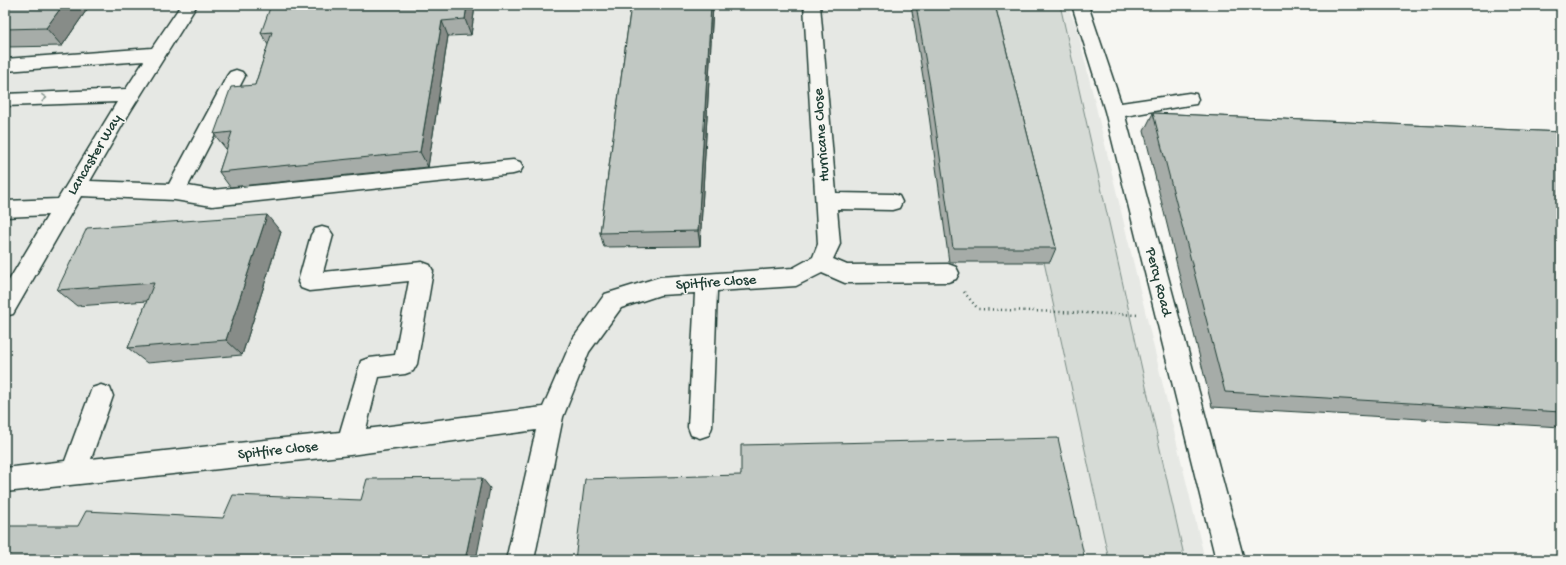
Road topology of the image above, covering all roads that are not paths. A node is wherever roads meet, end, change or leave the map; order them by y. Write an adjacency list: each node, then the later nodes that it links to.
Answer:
1 (189, 5): 4 (street, Lancaster Way)
2 (812, 5): 14 (street, Hurricane Close)
3 (1080, 5): 10 (street, Percy Road)
4 (157, 54): 5 (street); 7 (street, Lancaster Way)
5 (5, 65)
6 (236, 76): 13 (street)
7 (131, 95): 9 (street, one-way to 7); 12 (street, Lancaster Way)
8 (1189, 99): 10 (street)
9 (5, 100)
10 (1114, 111): 30 (street, Percy Road)
11 (513, 167): 13 (street)
12 (75, 188): 13 (street); 16 (street, Lancaster Way)
13 (175, 192)
14 (827, 201): 15 (street); 19 (street, Hurricane Close)
15 (892, 202)
16 (64, 207): 17 (street); 22 (street, Lancaster Way)
17 (5, 209)
18 (322, 236): 26 (street)
19 (821, 263): 20 (street); 21 (street, Spitfire Close)
20 (948, 273)
21 (706, 284): 24 (street, Spitfire Close); 25 (street)
22 (5, 307)
23 (101, 396): 27 (street)
24 (551, 417): 26 (street, Spitfire Close); 29 (street, Spitfire Close)
25 (700, 427)
26 (350, 443): 27 (street, Spitfire Close)
27 (73, 474): 28 (street, Spitfire Close)
28 (5, 480)
29 (520, 560)
30 (1230, 560)

